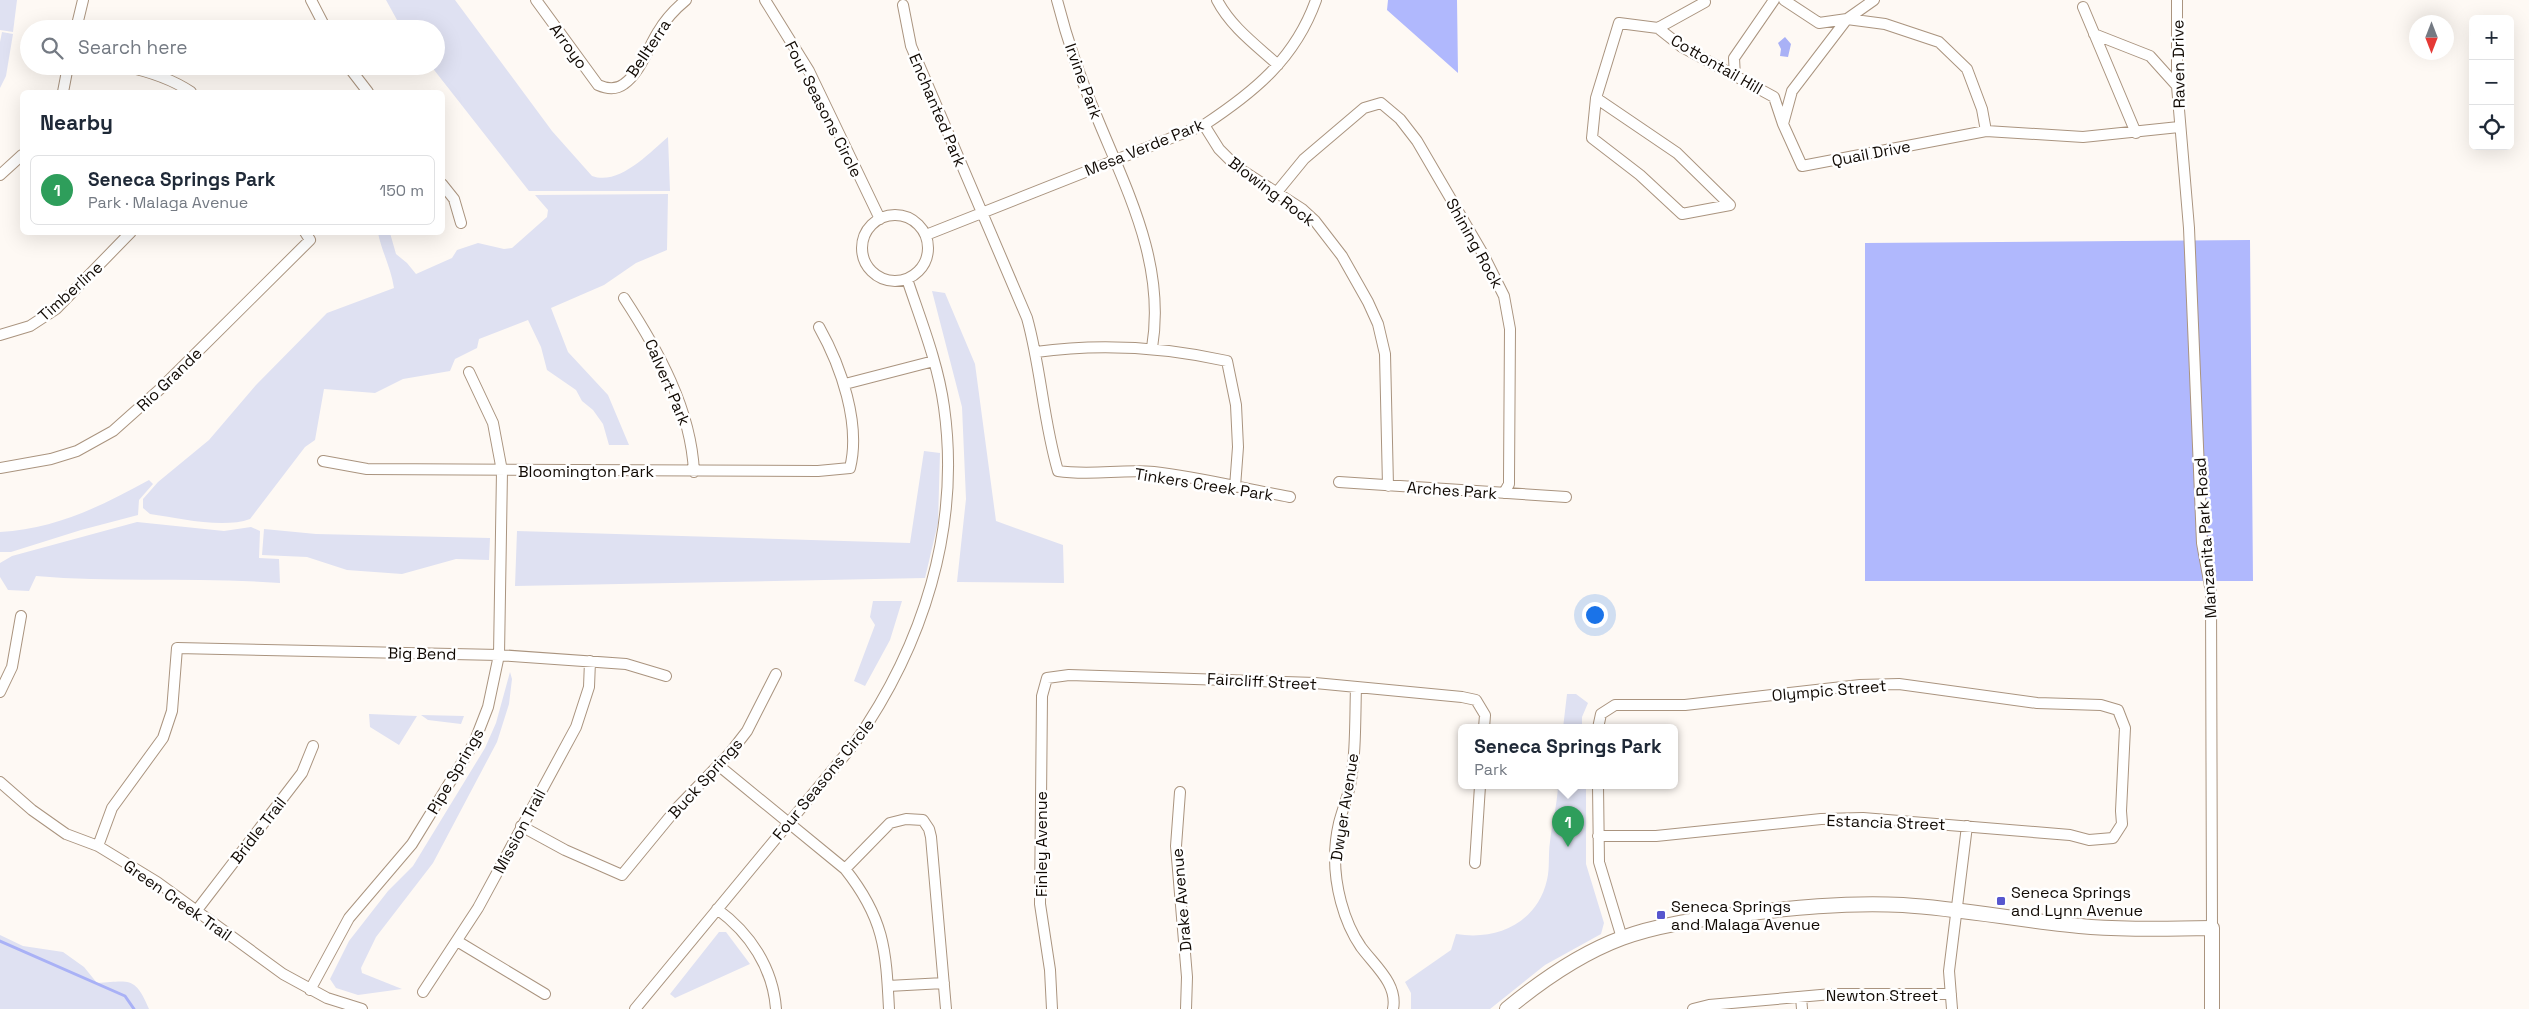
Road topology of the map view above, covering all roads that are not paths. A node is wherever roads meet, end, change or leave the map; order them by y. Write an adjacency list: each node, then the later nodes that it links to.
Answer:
1 (83, 0): 17 (street)
2 (310, 0): 18 (street)
3 (536, 0): 27 (street, Arroyo)
4 (686, 0): 27 (street, Bellterra)
5 (765, 0): 43 (street, Four Seasons Circle)
6 (1058, 0): 38 (street, Irvine Park)
7 (1218, 0): 21 (street)
8 (1316, 0): 21 (street, Mesa Verde Park)
9 (1774, 0): 25 (street)
10 (1784, 0): 16 (street)
11 (1874, 0): 16 (street)
12 (2177, 0): 26 (street, Raven Drive)
13 (1705, 2): 19 (street)
14 (903, 5): 42 (street, Enchanted Park)
15 (2083, 7): 20 (street)
16 (1847, 19): 33 (street); 35 (street)
17 (78, 20)
18 (321, 20)
19 (1658, 28): 25 (street, Cottontail Hill); 31 (street)
20 (2094, 34): 26 (street); 36 (street)
21 (1278, 65): 32 (street, Mesa Verde Park)
22 (66, 75): 28 (street)
23 (152, 75): 29 (street)
24 (355, 75): 30 (street)
25 (1735, 77): 33 (street, Cottontail Hill)
26 (2177, 86): 34 (street, Raven Drive)
27 (606, 88)
28 (63, 90)
29 (188, 90)
30 (366, 90)
31 (1596, 98): 31 (street)
32 (1204, 124): 38 (street, Mesa Verde Park); 41 (street, Blowing Rock)
33 (1783, 124): 35 (street, Quail Drive)
34 (2179, 127): 36 (street); 95 (street, Manzanita Park Road)
35 (1986, 131): 36 (street)
36 (2136, 133)
37 (20, 157): 39 (street)
38 (1115, 160): 42 (street, Mesa Verde Park); 52 (street, Irvine Park)
39 (0, 175)
40 (445, 188): 44 (street)
41 (1277, 192): 63 (street, Blowing Rock); 65 (street, Shining Rock)
42 (983, 212): 46 (street, Mesa Verde Park); 53 (street, Enchanted Park)
43 (880, 219): 46 (street); 48 (street)
44 (461, 223)
45 (128, 235): 51 (street, Timberline)
46 (926, 235): 48 (street)
47 (308, 236): 58 (street, Rio Grande)
48 (907, 279): 54 (street, Four Seasons Circle)
49 (624, 298): 61 (street, Calvert Park)
50 (819, 327): 56 (street)
51 (0, 335)
52 (1152, 348): 53 (street); 64 (street)
53 (1036, 352): 60 (street, Enchanted Park)
54 (934, 361): 56 (street); 84 (street, Four Seasons Circle)
55 (469, 372): 59 (street, Pipe Springs)
56 (845, 384): 61 (street, Bloomington Park)
57 (323, 461): 59 (street, Bloomington Park)
58 (0, 468)
59 (502, 471): 61 (street, Bloomington Park); 69 (street, Pipe Springs)
60 (1058, 471): 64 (street, Tinkers Creek Park)
61 (694, 472)
62 (1339, 482): 63 (street, Arches Park)
63 (1388, 486): 65 (street, Arches Park)
64 (1235, 487): 67 (street, Tinkers Creek Park)
65 (1504, 493): 66 (street, Arches Park)
66 (1566, 497)
67 (1290, 498)
68 (21, 616): 75 (street)
69 (500, 655): 70 (street, Big Bend); 89 (street, Big Bend); 100 (street, Pipe Springs)
70 (590, 661): 72 (street, Big Bend); 85 (street, Mission Trail)
71 (776, 674): 79 (street, Buck Springs)
72 (666, 676)
73 (1047, 678): 74 (street, Faircliff Street); 111 (street, Finley Avenue)
74 (1356, 687): 76 (street, Faircliff Street); 105 (street, Dwyer Avenue)
75 (0, 692)
76 (1484, 724)
77 (1599, 724): 88 (street, Olympic Street)
78 (312, 746): 93 (street, Bridle Trail)
79 (718, 765): 84 (street); 85 (street, Buck Springs)
80 (0, 782): 89 (street, Green Creek Trail)
81 (1480, 789): 90 (street)
82 (1598, 789): 87 (street)
83 (1180, 792): 112 (street, Drake Avenue)
84 (789, 821): 91 (street); 92 (street, Four Seasons Circle)
85 (521, 826): 97 (street, Mission Trail)
86 (1967, 826): 87 (street, Estancia Street); 88 (street, Estancia Street); 94 (street)
87 (1598, 836): 96 (street)
88 (2114, 838)
89 (98, 846): 93 (street, Green Creek Trail)
90 (1475, 864)
91 (846, 869): 98 (street); 99 (street)
92 (717, 909): 107 (street, Four Seasons Circle); 108 (street)
93 (197, 910): 100 (street, Green Creek Trail)
94 (1957, 911): 95 (street); 96 (street); 103 (street)
95 (2212, 928): 117 (street, Manzanita Park Road)
96 (1622, 938): 113 (street)
97 (457, 941): 101 (street, Mission Trail); 102 (street)
98 (944, 983): 99 (street); 110 (street)
99 (888, 986): 109 (street)
100 (310, 990): 106 (street, Green Creek Trail)
101 (423, 992)
102 (545, 994)
103 (1951, 994): 104 (street, Newton Street); 116 (street)
104 (1801, 997): 114 (street, Newton Street); 115 (street)
105 (1394, 1005)
106 (362, 1009)
107 (635, 1009)
108 (776, 1009)
109 (889, 1009)
110 (946, 1009)
111 (1052, 1009)
112 (1186, 1009)
113 (1507, 1009)
114 (1693, 1009)
115 (1802, 1009)
116 (1952, 1009)
117 (2212, 1009)

